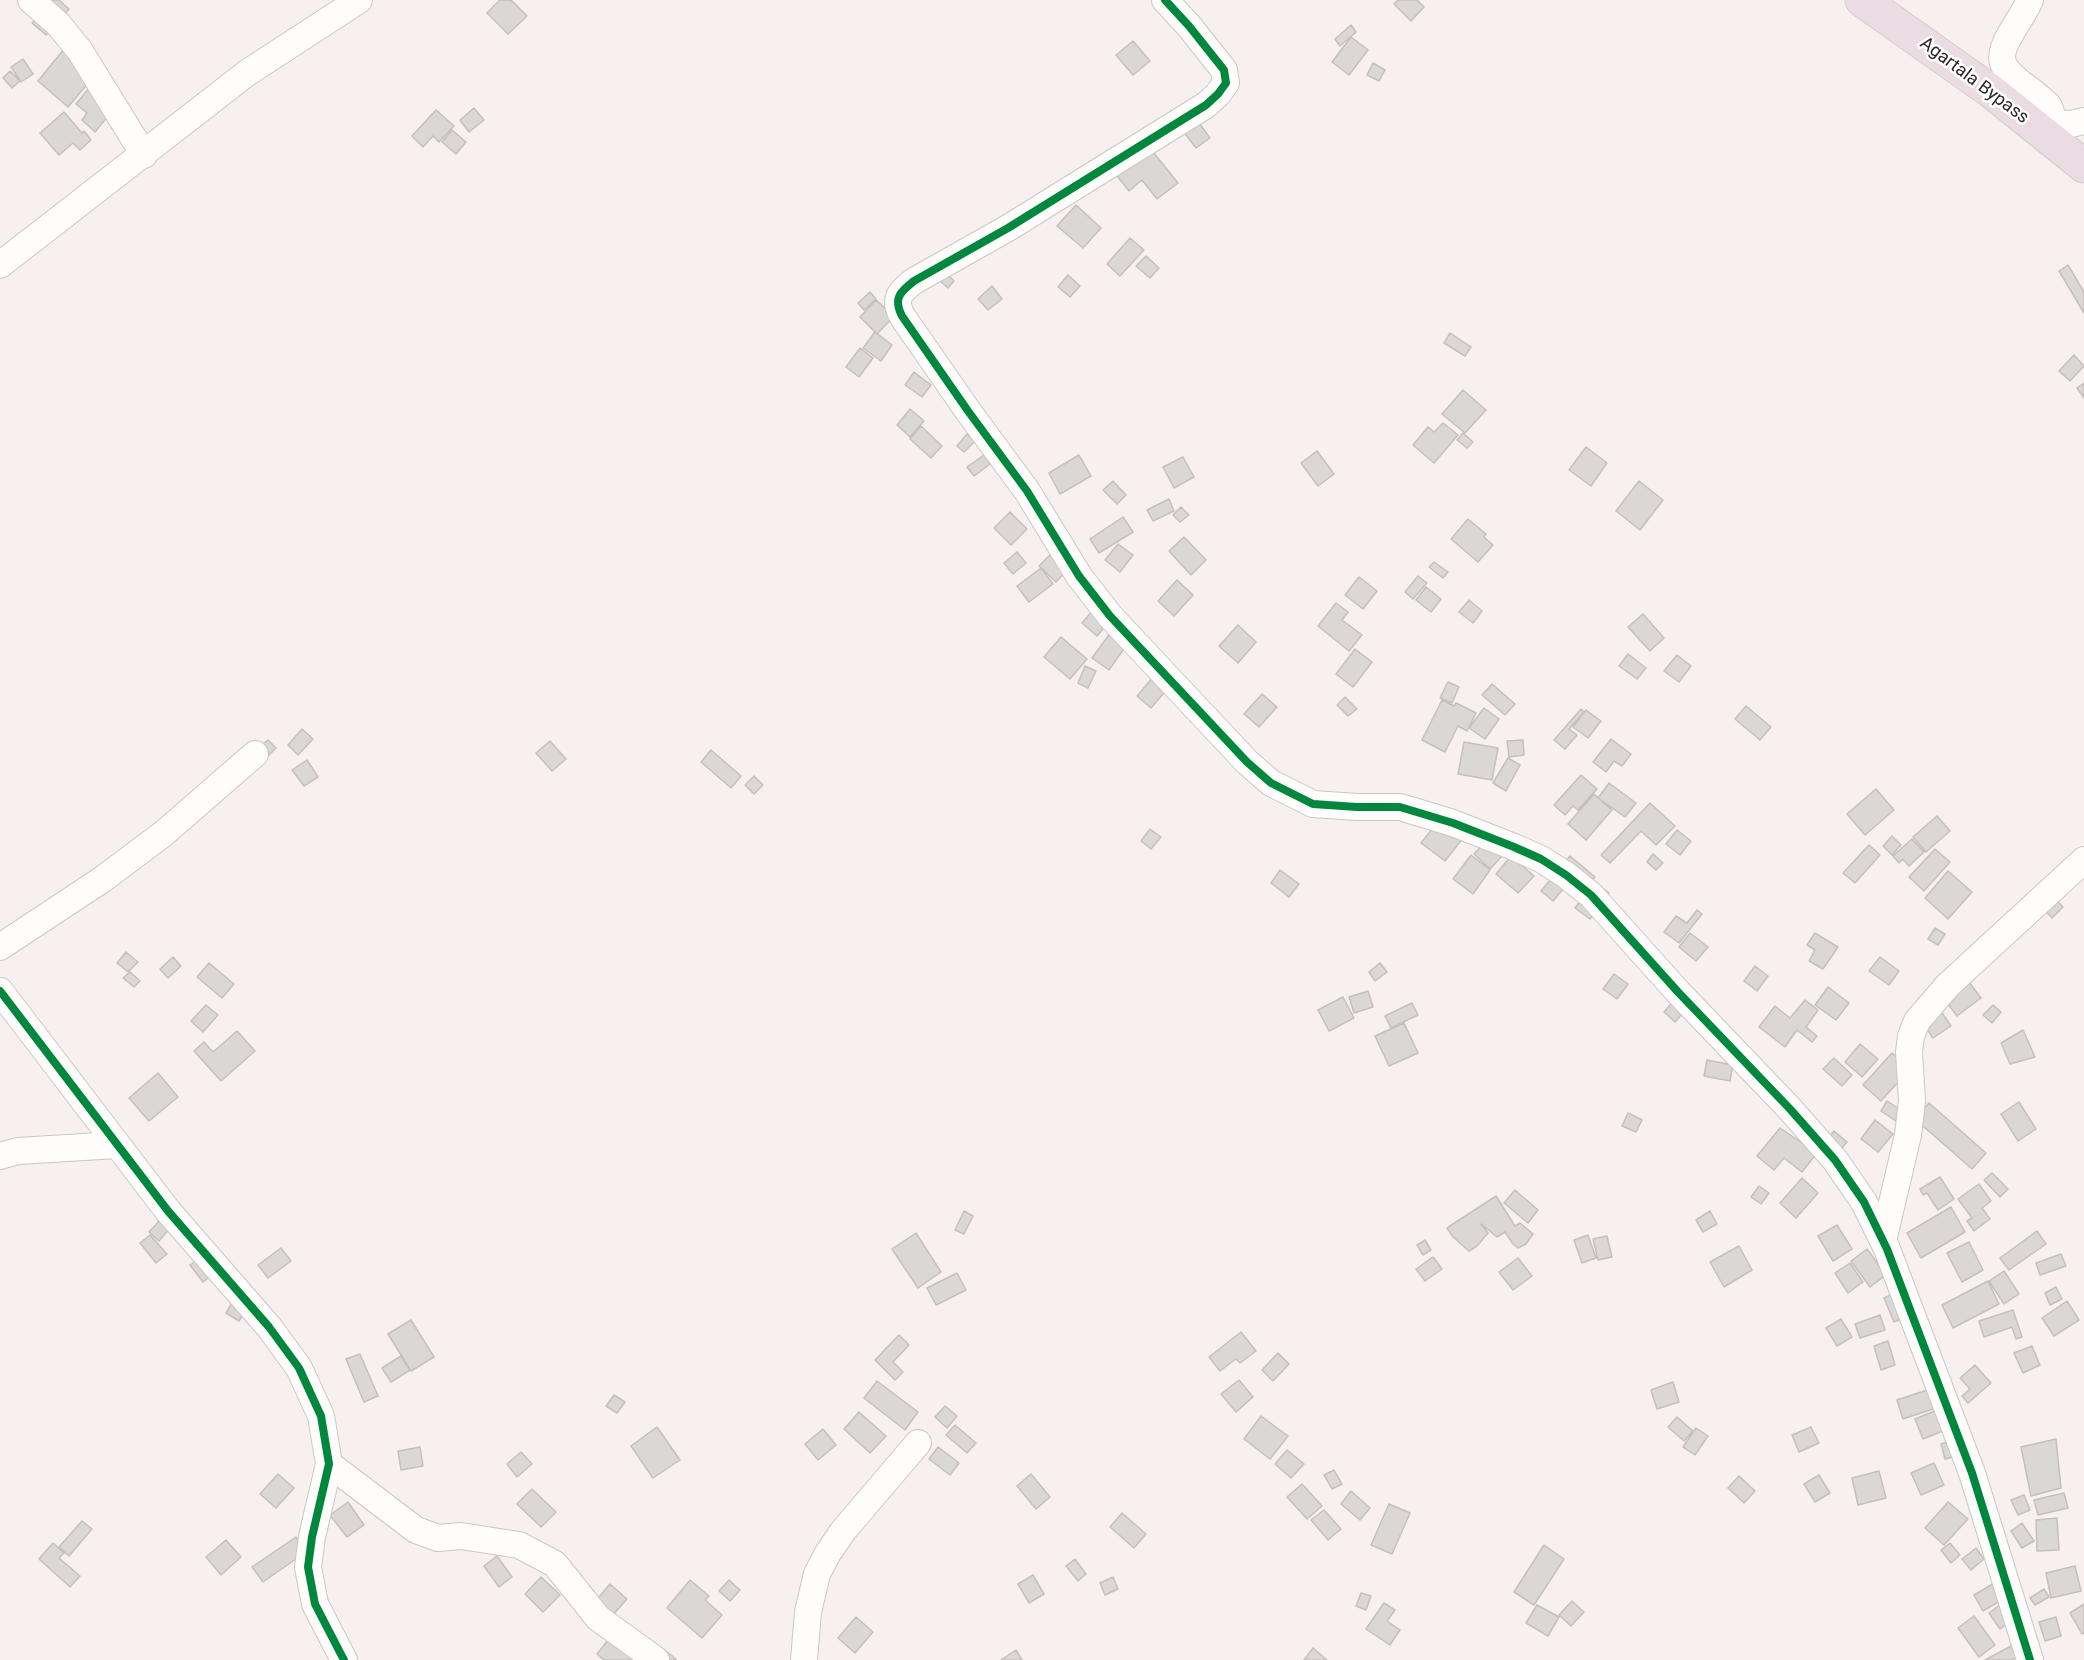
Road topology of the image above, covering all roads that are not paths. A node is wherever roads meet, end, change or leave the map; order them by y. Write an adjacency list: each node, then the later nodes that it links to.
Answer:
1 (32, 0): 8 (street)
2 (359, 0): 8 (street)
3 (1165, 0): 17 (street)
4 (1862, 0): 7 (highway, Agartala Bypass)
5 (2030, 0): 7 (street)
6 (2084, 122): 7 (street)
7 (2048, 128): 9 (highway, Agartala Bypass)
8 (144, 155): 10 (street)
9 (2084, 166)
10 (0, 265)
11 (255, 754): 13 (street)
12 (2084, 860): 17 (street)
13 (0, 947)
14 (0, 991): 15 (street)
15 (117, 1145): 16 (street); 19 (street)
16 (0, 1156)
17 (1883, 1241): 23 (street)
18 (918, 1443): 22 (street)
19 (329, 1464): 20 (street); 21 (street)
20 (344, 1660)
21 (656, 1660)
22 (804, 1660)
23 (2030, 1660)

